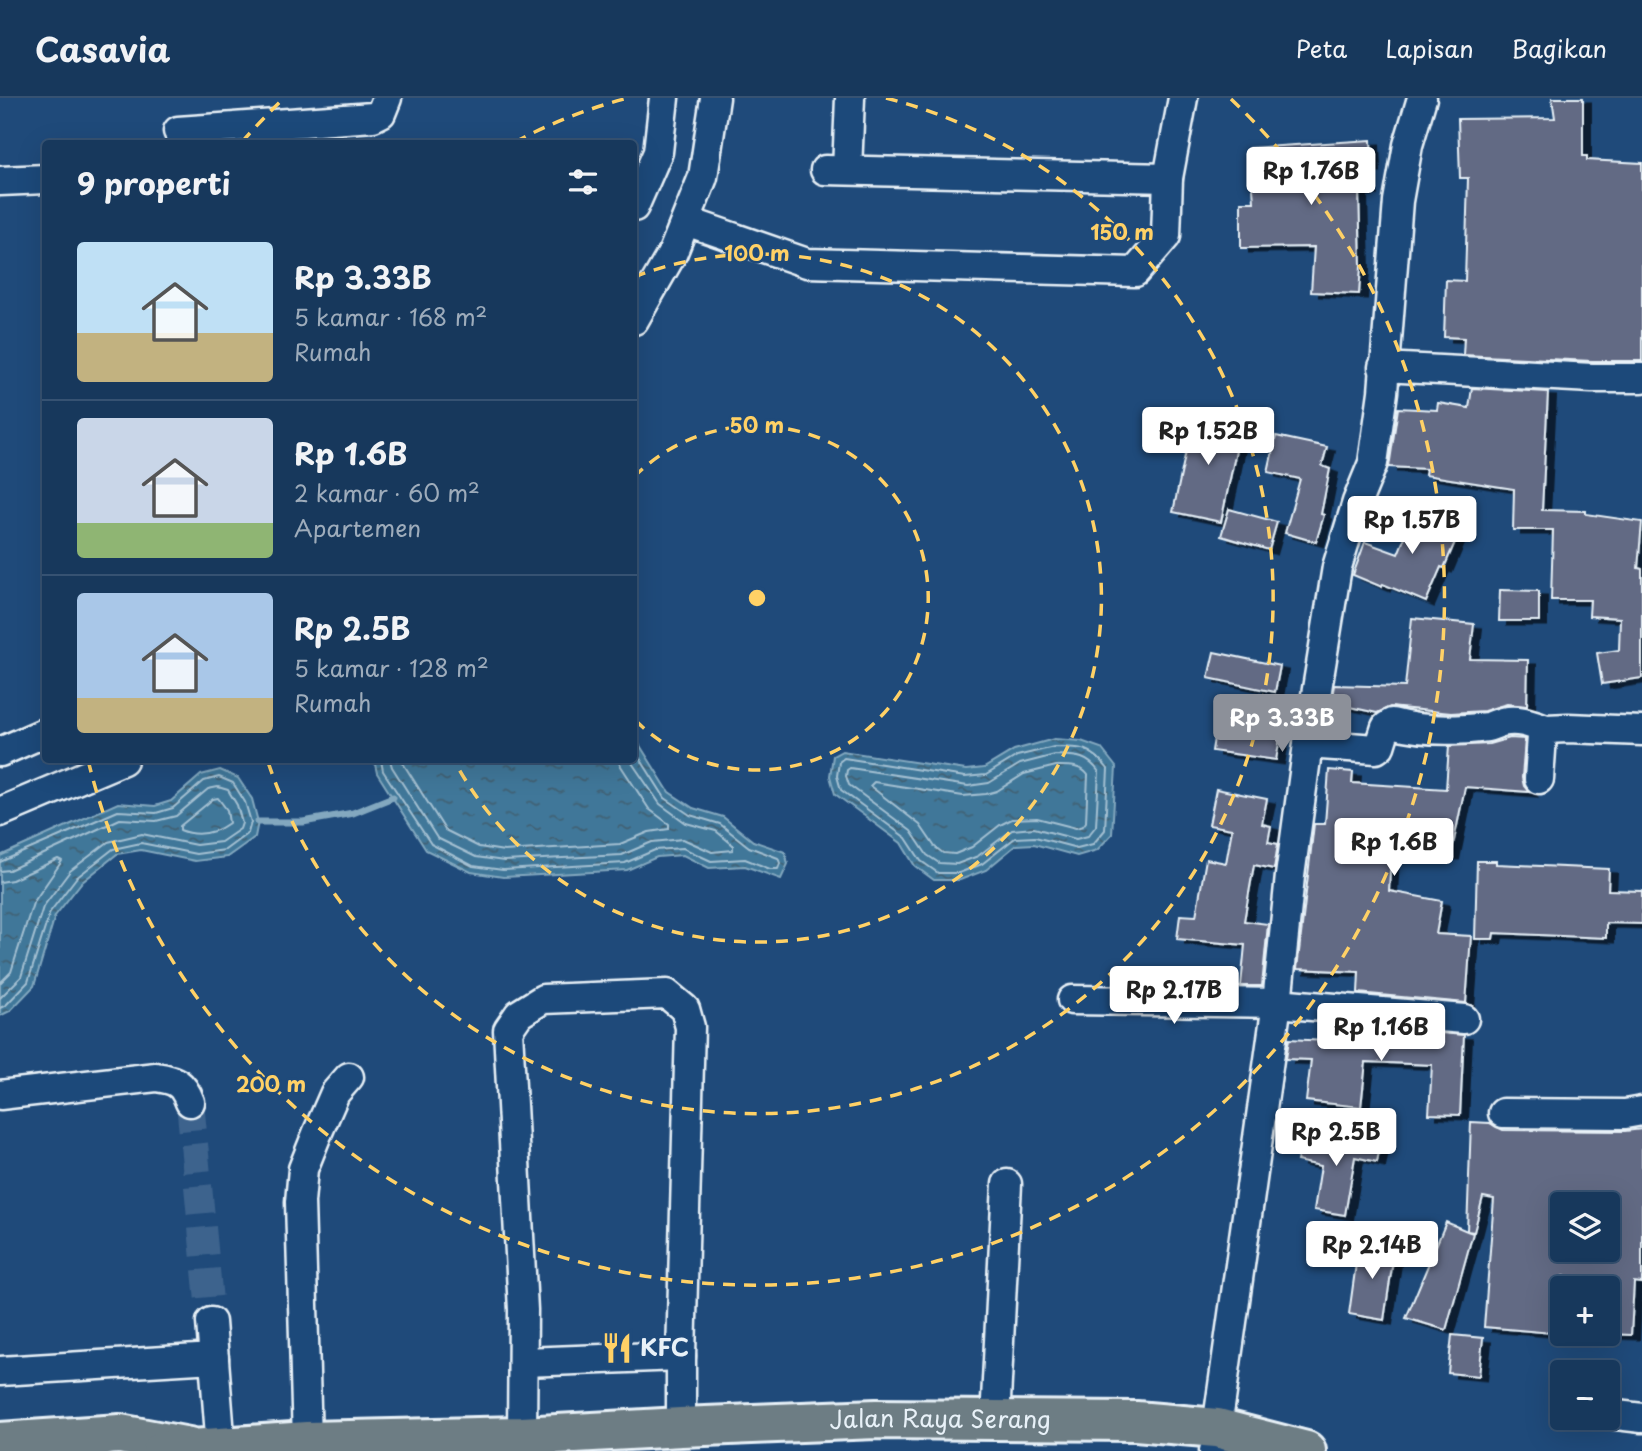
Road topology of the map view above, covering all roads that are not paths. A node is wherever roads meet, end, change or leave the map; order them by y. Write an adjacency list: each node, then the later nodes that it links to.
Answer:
1 (387, 98): 7 (street)
2 (664, 98): 11 (street)
3 (715, 98): 12 (street)
4 (850, 98): 8 (street)
5 (1183, 98): 8 (street)
6 (1422, 98): 14 (street)
7 (178, 131)
8 (1168, 177): 12 (street)
9 (42, 179): 10 (street)
10 (0, 181)
11 (637, 200)
12 (686, 221): 13 (street)
13 (637, 315)
14 (1383, 367): 15 (street); 19 (street)
15 (1642, 378)
16 (1546, 729): 17 (street); 19 (street); 22 (street)
17 (1642, 731)
18 (42, 734): 20 (street)
19 (1308, 744): 25 (street)
20 (0, 752)
21 (116, 763): 23 (street)
22 (1539, 779)
23 (0, 812)
24 (1072, 1000): 25 (street)
25 (1277, 1003): 26 (street); 45 (street)
26 (1464, 1019)
27 (349, 1077): 42 (street)
28 (0, 1095): 29 (street)
29 (190, 1102)
30 (1642, 1111): 31 (street)
31 (1503, 1113)
32 (1007, 1184): 40 (street)
33 (211, 1322): 35 (street)
34 (681, 1356): 36 (street); 36 (street); 41 (street)
35 (214, 1358): 37 (street); 47 (street)
36 (524, 1362): 43 (street)
37 (0, 1371)
38 (1620, 1415): 39 (street)
39 (1642, 1418)
40 (998, 1420): 41 (highway, Jalan Raya Serang); 45 (highway, Jalan Raya Serang)
41 (681, 1427): 43 (highway, Jalan Raya Serang)
42 (307, 1441): 43 (highway, Jalan Raya Serang); 46 (highway, Jalan Raya Serang)
43 (507, 1441)
44 (0, 1442): 47 (highway, Jalan Raya Serang)
45 (1218, 1444): 48 (highway)
46 (262, 1448): 47 (highway, Jalan Raya Serang)
47 (192, 1449)
48 (1306, 1451)

